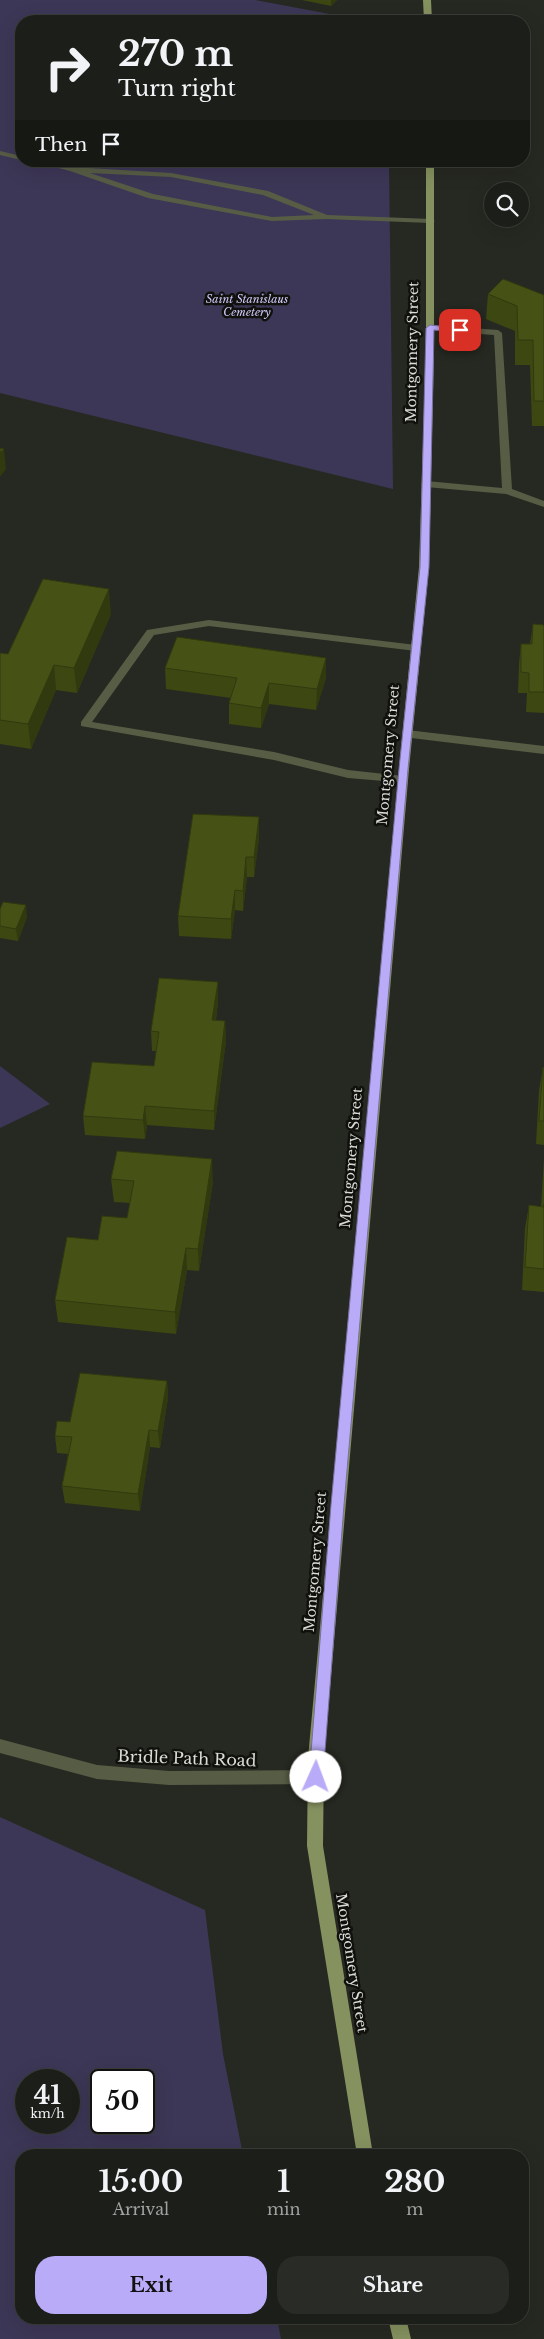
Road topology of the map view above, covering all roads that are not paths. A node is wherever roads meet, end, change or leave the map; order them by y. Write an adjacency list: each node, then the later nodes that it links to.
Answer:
1 (428, 0): 2 (main road)
2 (428, 15)
3 (0, 153): 4 (street)
4 (15, 157)
5 (63, 167): 7 (street)
6 (430, 167): 9 (main road, Montgomery Street)
7 (72, 169): 8 (street); 8 (street)
8 (326, 217): 9 (street)
9 (432, 221): 10 (main road, Montgomery Street)
10 (430, 328): 11 (main road, Montgomery Street); 12 (street)
11 (426, 484): 12 (street); 14 (main road, Montgomery Street)
12 (507, 491): 13 (street)
13 (544, 504)
14 (416, 648): 15 (main road, Montgomery Street); 17 (street)
15 (407, 734): 16 (street); 17 (main road, Montgomery Street)
16 (544, 750)
17 (403, 780): 19 (main road, Montgomery Street)
18 (0, 1746): 19 (street, Bridle Path Road)
19 (316, 1777): 20 (main road, Montgomery Street)
20 (364, 2149)
21 (399, 2324): 22 (main road)
22 (402, 2339)

